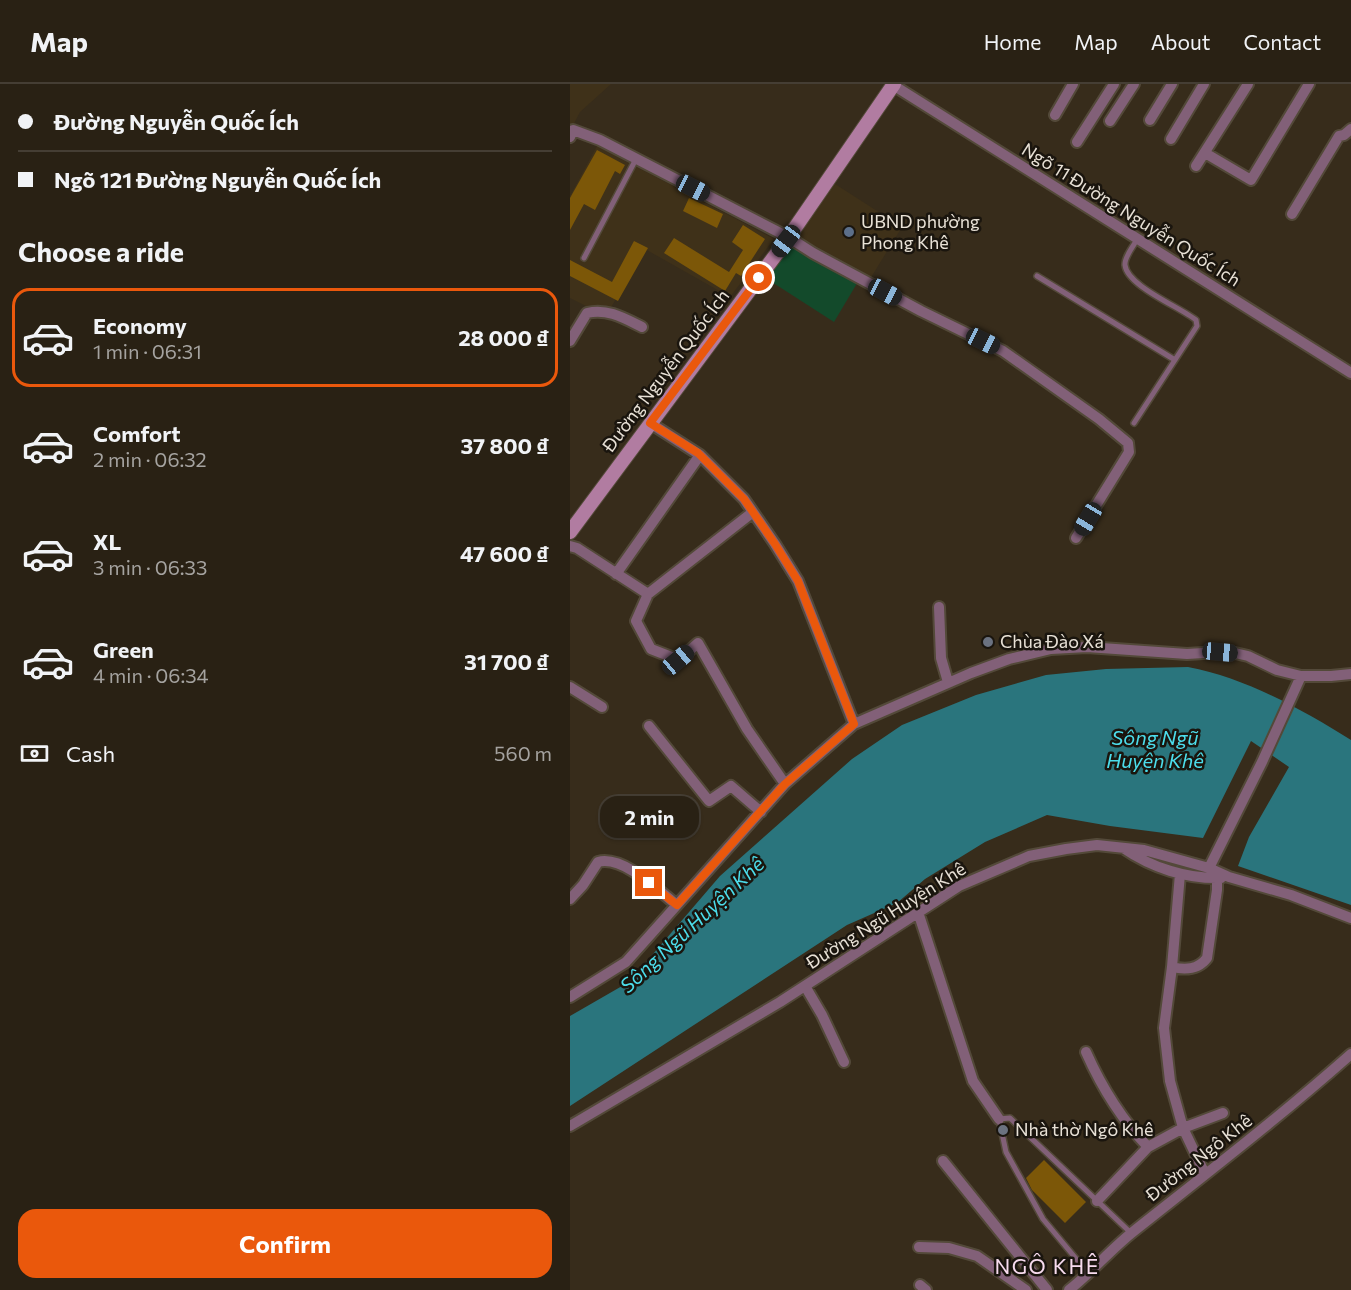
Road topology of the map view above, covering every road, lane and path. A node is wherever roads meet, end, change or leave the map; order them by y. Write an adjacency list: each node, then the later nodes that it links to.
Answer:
1 (1073, 84): 9 (street)
2 (1114, 84): 15 (street)
3 (1134, 84): 11 (street)
4 (1172, 84): 10 (street)
5 (1204, 84): 14 (street)
6 (1248, 84): 16 (street)
7 (1310, 84): 16 (street)
8 (893, 85): 20 (street, Đường Nguyễn Quốc Ích); 21 (street, Ngõ 11 Đường Nguyễn Quốc Ích)
9 (1055, 115)
10 (1150, 120)
11 (1110, 121)
12 (1349, 135): 19 (street)
13 (570, 137): 17 (street)
14 (1171, 139)
15 (1077, 142)
16 (1205, 153): 18 (street)
17 (636, 159): 20 (street); 22 (lane)
18 (1196, 166)
19 (1292, 214)
20 (788, 237): 28 (street, Đường Nguyễn Quốc Ích); 33 (street)
21 (1137, 239): 26 (lane); 27 (street, Ngõ 11 Đường Nguyễn Quốc Ích)
22 (584, 258)
23 (1037, 276): 26 (lane)
24 (642, 327): 25 (street)
25 (570, 341)
26 (1175, 360): 29 (lane)
27 (1351, 373)
28 (650, 423): 30 (street); 32 (street, Đường Nguyễn Quốc Ích)
29 (1134, 423)
30 (700, 455): 31 (street); 35 (street)
31 (753, 512): 36 (street); 43 (street)
32 (570, 532)
33 (1076, 538)
34 (570, 546): 35 (street)
35 (616, 574): 36 (street)
36 (648, 594): 45 (street)
37 (939, 607): 40 (street)
38 (1351, 674): 39 (street)
39 (1299, 681): 40 (street); 48 (street)
40 (948, 682): 43 (street)
41 (570, 687): 42 (street)
42 (602, 707)
43 (854, 724): 45 (street)
44 (649, 726): 46 (street)
45 (785, 784): 46 (street)
46 (761, 812): 53 (street)
47 (1123, 848): 48 (street, Đường Ngũ Huyện Khê); 49 (street); 54 (street, Đường Ngũ Huyện Khê)
48 (1209, 867): 50 (street, Đường Ngũ Huyện Khê)
49 (1180, 874): 51 (street); 56 (street)
50 (1229, 877): 51 (street); 55 (street, Đường Ngũ Huyện Khê)
51 (1217, 878): 56 (street)
52 (570, 899): 53 (street)
53 (677, 905): 58 (street)
54 (918, 912): 57 (street, Đường Ngũ Huyện Khê); 63 (street)
55 (1351, 918)
56 (1172, 967): 65 (street)
57 (805, 986): 61 (street); 64 (street, Đường Ngũ Huyện Khê)
58 (570, 997)
59 (1086, 1052): 66 (street)
60 (1351, 1054): 68 (street, Đường Ngô Khê)
61 (844, 1062)
62 (1223, 1113): 65 (street)
63 (999, 1119): 69 (lane); 72 (lane)
64 (570, 1126)
65 (1183, 1128): 66 (street); 68 (street)
66 (1148, 1147): 69 (street)
67 (943, 1161): 74 (street)
68 (1205, 1174): 70 (street, Đường Ngô Khê)
69 (1097, 1201): 70 (lane)
70 (1131, 1233): 72 (street, Đường Ngô Khê)
71 (919, 1247): 73 (street)
72 (1089, 1274): 75 (street, Đường Ngô Khê)
73 (1026, 1290)
74 (1047, 1290)
75 (1069, 1290)

